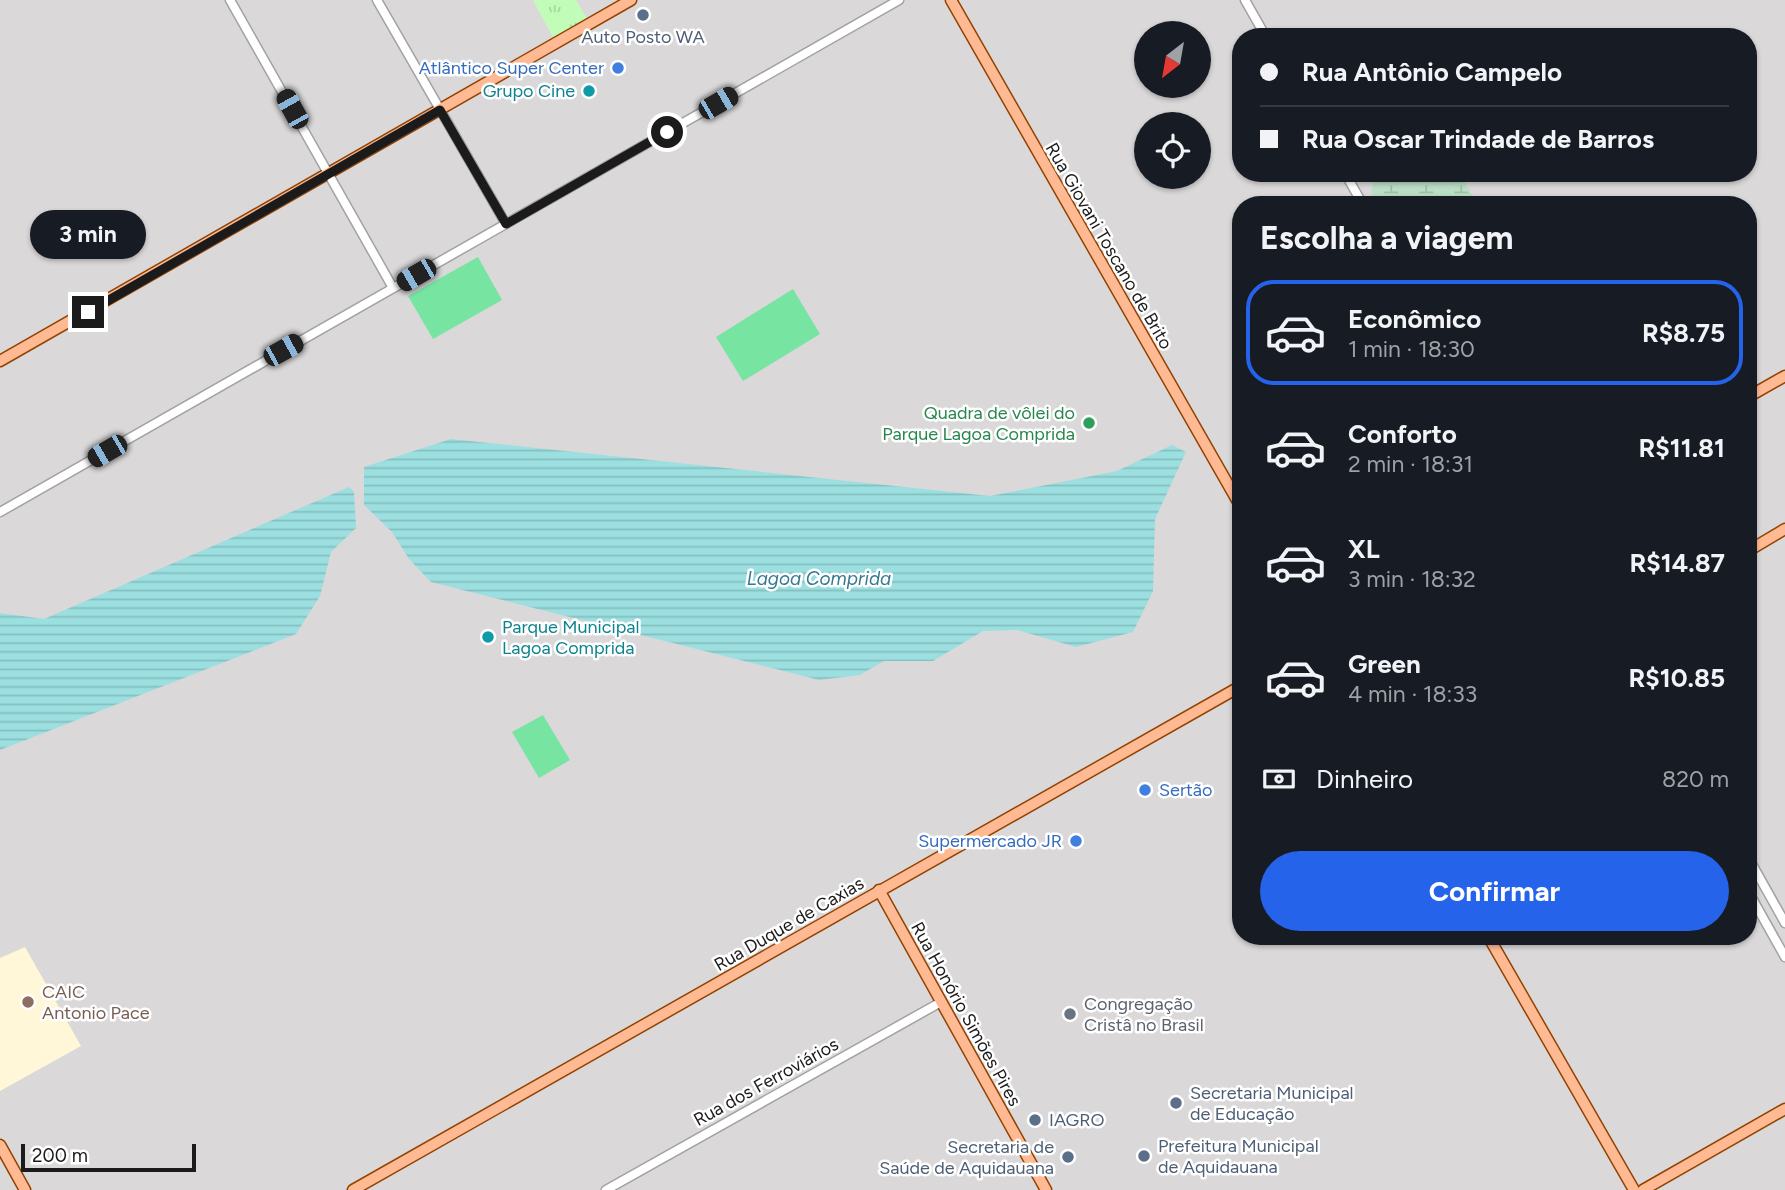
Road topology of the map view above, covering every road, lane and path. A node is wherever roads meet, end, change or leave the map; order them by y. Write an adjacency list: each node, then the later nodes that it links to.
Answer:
1 (230, 0): 9 (street)
2 (377, 0): 8 (street)
3 (631, 0): 8 (main road)
4 (900, 0): 10 (street)
5 (951, 0): 15 (main road, Rua Giovani Toscano de Brito)
6 (1245, 0): 7 (street)
7 (1261, 28)
8 (440, 110): 9 (main road); 10 (street)
9 (328, 174): 11 (street); 12 (main road)
10 (506, 224): 11 (street)
11 (393, 288): 16 (street)
12 (0, 361)
13 (1785, 376): 14 (main road)
14 (1757, 392)
15 (1232, 491)
16 (0, 512)
17 (1785, 529): 18 (main road)
18 (1757, 546)
19 (1232, 691): 21 (main road, Rua Duque de Caxias)
20 (1757, 873): 23 (street)
21 (879, 890): 26 (main road, Rua Honório Simões Pires); 30 (main road, Rua Duque de Caxias)
22 (1757, 907): 25 (street)
23 (1785, 923)
24 (1493, 945): 33 (main road)
25 (1785, 957)
26 (941, 1002): 31 (street, Rua dos Ferroviários); 32 (main road, Rua Honório Simões Pires)
27 (1785, 1109): 34 (main road)
28 (0, 1145): 29 (main road)
29 (25, 1190)
30 (353, 1190)
31 (606, 1190)
32 (1046, 1190)
33 (1634, 1190)
34 (1643, 1190)

